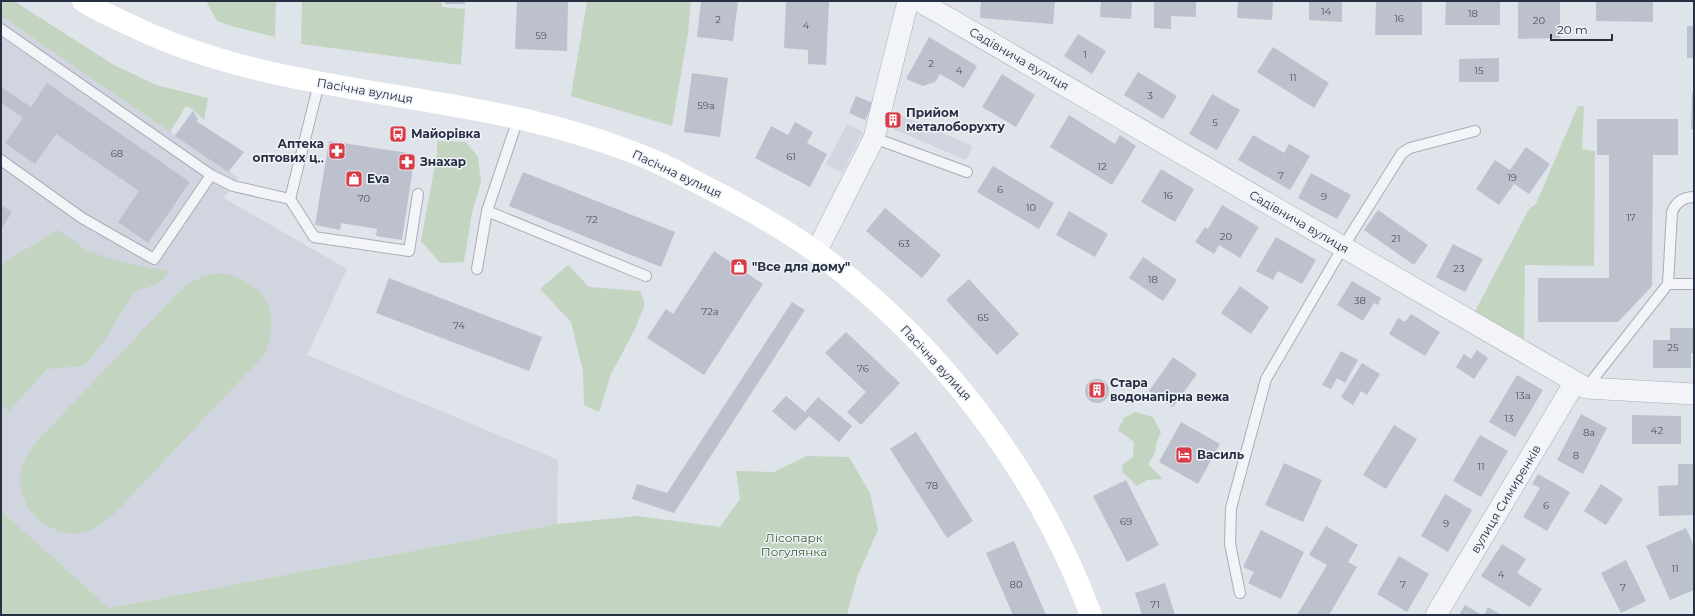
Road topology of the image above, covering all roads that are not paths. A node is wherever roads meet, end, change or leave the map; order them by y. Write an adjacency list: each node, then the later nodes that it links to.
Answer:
1 (908, 1): 8 (street)
2 (919, 1): 16 (street, Садівнича вулиця)
3 (92, 3): 5 (main road, Пасічна вулиця)
4 (1, 29): 11 (lane)
5 (319, 83): 6 (main road, Пасічна вулиця); 14 (lane)
6 (518, 119): 15 (lane); 17 (main road, Пасічна вулиця)
7 (1475, 131): 16 (lane)
8 (874, 138): 10 (lane); 17 (street)
9 (1, 160): 11 (lane)
10 (967, 172)
11 (211, 175): 14 (lane)
12 (418, 194): 14 (lane)
13 (1694, 197): 20 (lane)
14 (290, 199)
15 (487, 210): 18 (lane); 19 (lane)
16 (1343, 248): 22 (street, Садівнича вулиця); 24 (lane)
17 (816, 252): 25 (main road, Пасічна вулиця)
18 (477, 269)
19 (646, 276)
20 (1668, 284): 21 (lane); 22 (lane)
21 (1694, 284)
22 (1581, 385): 23 (street, Садівнича вулиця); 26 (street, вулиця Симиренків)
23 (1694, 394)
24 (1240, 593)
25 (1091, 615)
26 (1436, 615)

